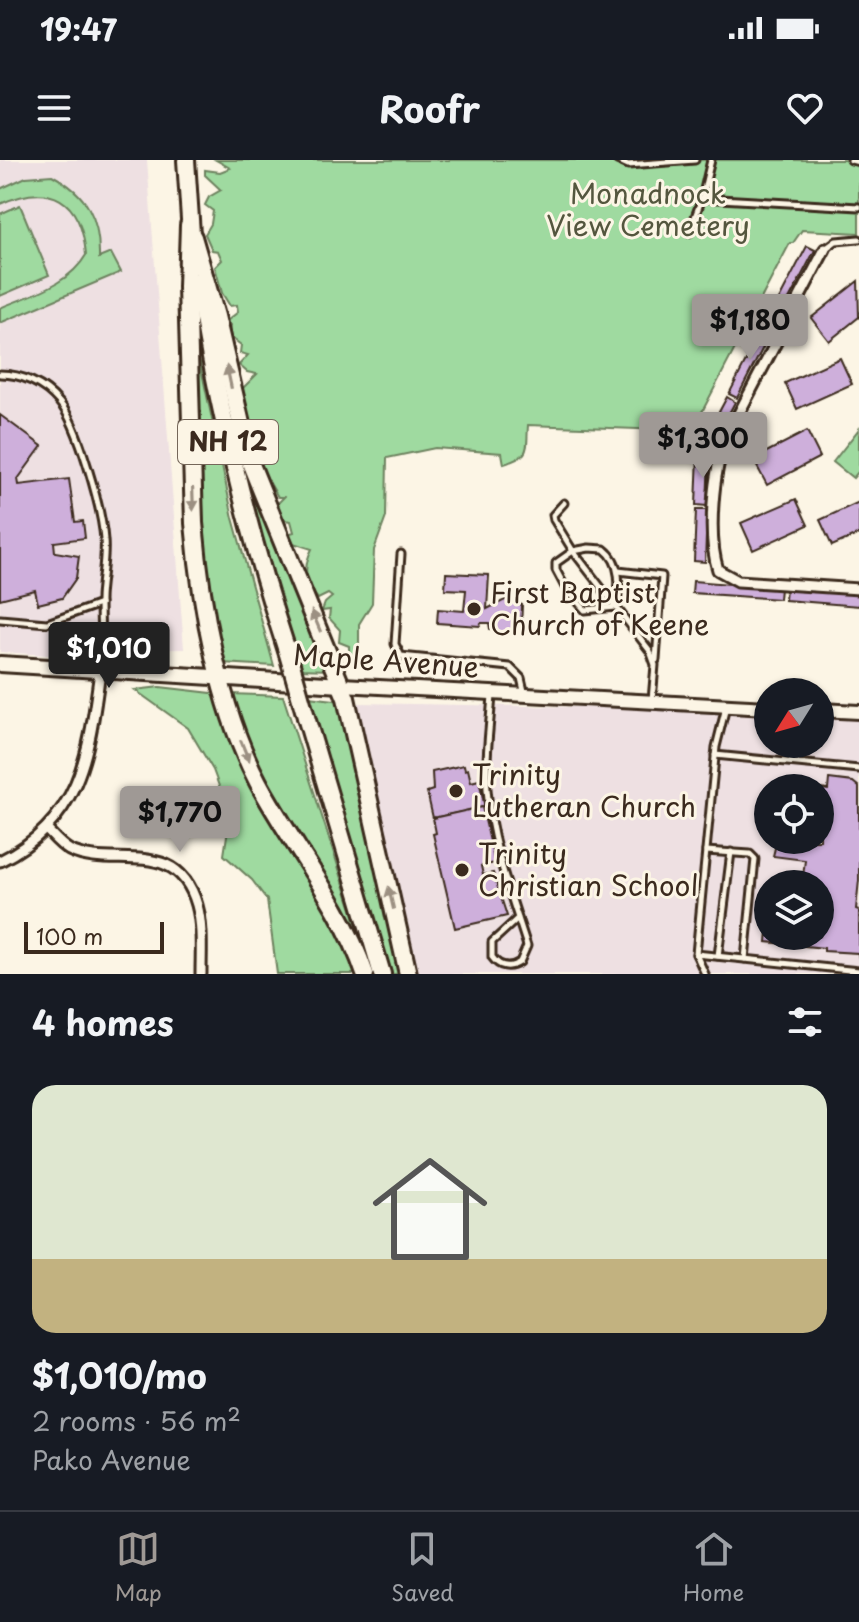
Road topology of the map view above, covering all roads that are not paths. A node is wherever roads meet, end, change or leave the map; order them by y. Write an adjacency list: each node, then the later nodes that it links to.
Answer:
1 (186, 160): 9 (highway, NH 12)
2 (617, 160): 3 (lane)
3 (695, 160)
4 (711, 160): 7 (lane)
5 (851, 160): 6 (lane)
6 (859, 162)
7 (702, 198): 8 (lane); 10 (lane)
8 (859, 207)
9 (189, 225): 25 (highway, one-way to 25); 26 (highway, one-way to 9); 48 (highway, NH 12, bridge)
10 (689, 233)
11 (859, 239): 12 (lane)
12 (825, 249): 18 (street)
13 (0, 374): 19 (lane)
14 (564, 503): 15 (lane)
15 (573, 551): 17 (lane); 20 (lane); 20 (lane)
16 (401, 554): 28 (lane)
17 (618, 571): 20 (lane); 23 (lane)
18 (859, 589)
19 (100, 604): 21 (lane); 24 (lane)
20 (616, 607): 23 (lane)
21 (0, 619)
22 (0, 664): 24 (main road, Maple Avenue)
23 (655, 665): 29 (lane)
24 (100, 671): 25 (main road, Maple Avenue); 36 (street)
25 (220, 677): 26 (main road, Maple Avenue); 47 (highway, one-way to 47)
26 (342, 685): 27 (street, Maple Avenue); 49 (highway, one-way to 26)
27 (492, 694): 28 (street, Maple Avenue); 40 (lane)
28 (525, 696): 29 (street, Maple Avenue)
29 (652, 702): 30 (street, Maple Avenue)
30 (727, 706): 31 (street, Maple Avenue); 34 (lane)
31 (754, 707)
32 (834, 711): 33 (street)
33 (859, 712)
34 (715, 755): 35 (lane); 37 (lane)
35 (859, 769)
36 (46, 829): 39 (street); 46 (street)
37 (706, 851): 38 (lane); 41 (lane)
38 (731, 852): 42 (lane); 43 (lane)
39 (0, 861)
40 (518, 918): 40 (lane)
41 (696, 954): 42 (lane); 50 (lane)
42 (718, 956): 43 (lane)
43 (745, 959): 44 (lane)
44 (832, 971): 45 (lane)
45 (859, 971)
46 (201, 974)
47 (365, 974)
48 (382, 974)
49 (408, 974)
50 (705, 974)

